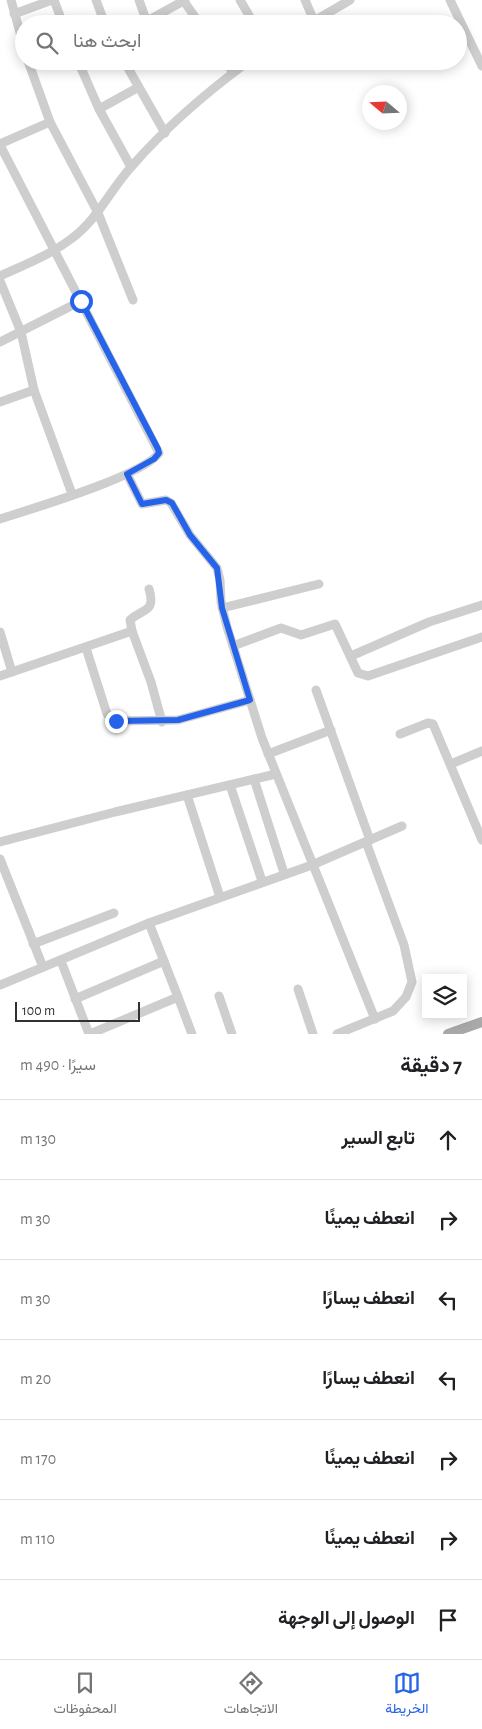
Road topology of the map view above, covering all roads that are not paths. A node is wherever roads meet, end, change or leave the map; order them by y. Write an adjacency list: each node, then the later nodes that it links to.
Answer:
1 (11, 0): 10 (street)
2 (53, 0): 10 (street); 11 (street)
3 (96, 0): 12 (street)
4 (139, 0): 13 (street)
5 (184, 0): 14 (street); 15 (street)
6 (240, 0): 16 (street)
7 (305, 0): 17 (street)
8 (350, 0): 18 (street)
9 (450, 0): 19 (street)
10 (14, 14): 20 (street)
11 (59, 15)
12 (102, 15)
13 (144, 15)
14 (158, 15)
15 (194, 15)
16 (249, 15)
17 (309, 15)
18 (323, 15)
19 (457, 15)
20 (15, 17)
21 (467, 35): 22 (street)
22 (482, 66)
23 (31, 70): 30 (street)
24 (82, 70): 29 (street)
25 (128, 70): 28 (street)
26 (236, 70): 27 (street)
27 (233, 72): 31 (street)
28 (137, 88): 29 (street); 31 (street)
29 (99, 109): 33 (street)
30 (50, 122): 32 (street); 34 (street)
31 (165, 133): 33 (street)
32 (0, 144): 35 (street)
33 (131, 167): 34 (street)
34 (98, 213): 35 (street); 38 (street)
35 (54, 250): 36 (street); 39 (street)
36 (0, 276)
37 (0, 282): 40 (street)
38 (134, 300)
39 (81, 301): 40 (street); 44 (street)
40 (21, 332): 41 (street); 42 (street)
41 (0, 342)
42 (34, 390): 43 (street); 45 (street)
43 (0, 402)
44 (127, 474): 45 (street); 50 (street)
45 (72, 494): 46 (street)
46 (0, 519)
47 (319, 584): 50 (street)
48 (149, 589): 51 (street)
49 (482, 605): 56 (street)
50 (222, 608): 54 (street)
51 (132, 631): 55 (street); 61 (street)
52 (0, 632): 57 (street)
53 (482, 636): 56 (street)
54 (233, 646): 56 (street); 60 (street)
55 (86, 648): 57 (street); 61 (street)
56 (351, 656)
57 (12, 672): 58 (street)
58 (0, 676)
59 (316, 690): 62 (street)
60 (250, 700): 61 (street); 65 (street)
61 (162, 722)
62 (331, 730): 65 (street); 73 (street)
63 (400, 734): 66 (street)
64 (482, 750): 66 (street)
65 (268, 754): 67 (street)
66 (451, 764): 72 (street)
67 (276, 774): 68 (street); 76 (street)
68 (254, 779): 69 (street); 77 (street)
69 (230, 784): 70 (street); 78 (street)
70 (187, 795): 74 (street); 79 (street)
71 (402, 826): 73 (street)
72 (482, 840)
73 (368, 841): 76 (street); 91 (street)
74 (0, 842)
75 (0, 859): 82 (street)
76 (312, 865): 77 (street); 91 (street)
77 (284, 873): 78 (street)
78 (262, 882): 79 (street)
79 (220, 897): 81 (street)
80 (114, 913): 82 (street)
81 (149, 922): 83 (street); 84 (street)
82 (33, 944): 85 (street)
83 (61, 961): 85 (street); 90 (street)
84 (164, 961): 88 (street); 90 (street)
85 (43, 967): 86 (street)
86 (0, 985)
87 (298, 989): 96 (street)
88 (178, 996): 93 (street); 94 (street)
89 (219, 996): 95 (street)
90 (75, 999): 93 (street)
91 (375, 1019): 97 (street)
92 (482, 1022): 98 (main road)
93 (89, 1034)
94 (192, 1034)
95 (232, 1034)
96 (314, 1034)
97 (337, 1034)
98 (448, 1034)

